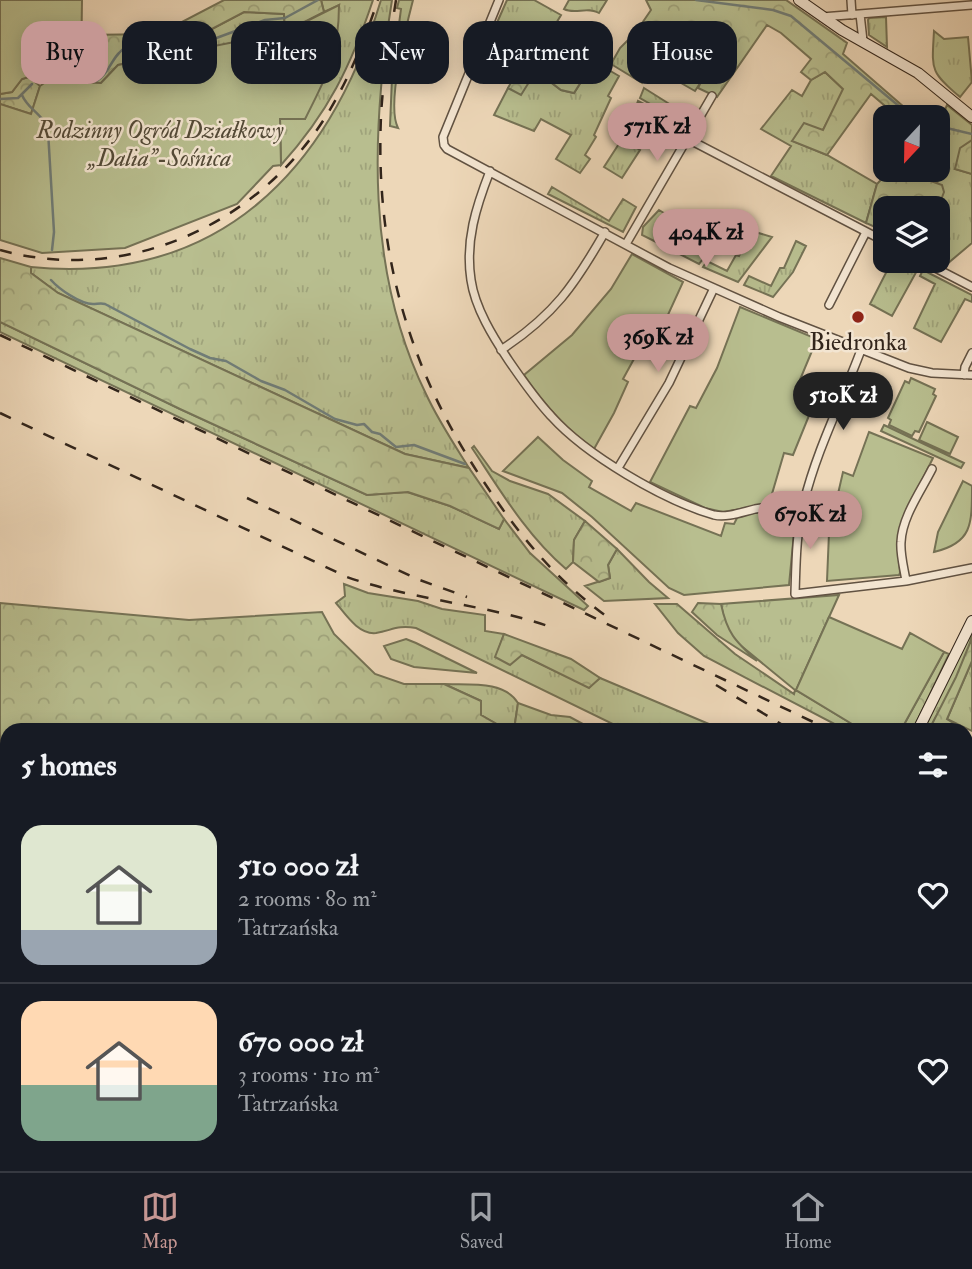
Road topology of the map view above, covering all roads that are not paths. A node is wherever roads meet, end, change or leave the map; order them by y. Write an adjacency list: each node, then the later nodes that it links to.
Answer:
1 (499, 0): 11 (street)
2 (799, 0): 6 (street)
3 (851, 0): 5 (street)
4 (972, 5): 5 (street)
5 (856, 14): 6 (street); 7 (street)
6 (822, 17): 7 (street)
7 (863, 41): 9 (street)
8 (712, 96): 10 (street)
9 (972, 117)
10 (688, 139): 13 (street); 15 (street)
11 (490, 171): 12 (street); 20 (street)
12 (605, 232): 15 (street); 20 (street)
13 (866, 232): 14 (street); 19 (street)
14 (873, 236)
15 (626, 244): 18 (street)
16 (945, 273): 17 (street)
17 (972, 287)
18 (714, 288): 21 (street); 24 (street)
19 (830, 305)
20 (501, 350): 24 (street)
21 (861, 350): 23 (street); 26 (street)
22 (972, 353): 23 (street)
23 (968, 375)
24 (618, 468): 26 (street)
25 (932, 469): 28 (street)
26 (803, 506): 28 (street)
27 (972, 568): 28 (street)
28 (906, 581)
29 (972, 621): 30 (street)
30 (921, 723)

